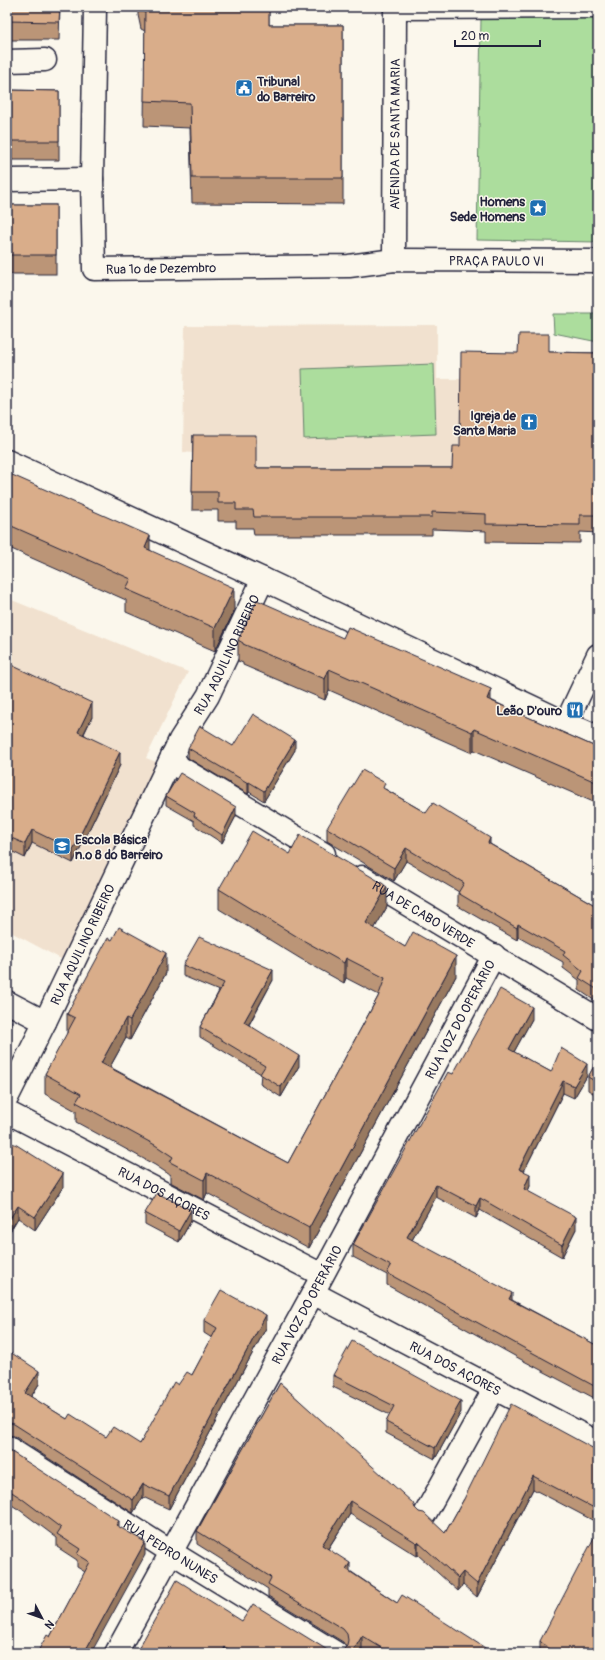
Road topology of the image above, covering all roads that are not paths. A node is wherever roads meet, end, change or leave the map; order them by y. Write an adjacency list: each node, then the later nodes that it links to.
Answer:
1 (95, 7): 6 (street, Rua 1º de Dezembro)
2 (598, 7): 3 (street)
3 (395, 8): 8 (street, AVENIDA DE SANTA MARIA)
4 (45, 60): 5 (street)
5 (7, 61)
6 (92, 179): 7 (street); 8 (street, Rua 1º de Dezembro)
7 (7, 180)
8 (394, 260): 9 (street, PRAÇA PAULO VI)
9 (598, 261)
10 (7, 461): 11 (street)
11 (263, 579): 13 (street, RUA AQUILINO RIBEIRO); 15 (street, RUA AQUILINO RIBEIRO)
12 (598, 655): 13 (street)
13 (566, 723): 14 (street, RUA AQUILINO RIBEIRO)
14 (598, 737)
15 (172, 756): 16 (street, RUA DE CABO VERDE); 19 (street, RUA AQUILINO RIBEIRO)
16 (494, 955): 18 (street, RUA DE CABO VERDE); 22 (street, RUA VOZ DO OPERÁRIO)
17 (7, 1002): 19 (street)
18 (598, 1019)
19 (45, 1022): 20 (street, RUA AQUILINO RIBEIRO)
20 (7, 1098)
21 (7, 1112): 22 (street, RUA DOS AÇORES)
22 (317, 1284): 23 (street, RUA DOS AÇORES); 27 (street, RUA VOZ DO OPERÁRIO)
23 (494, 1389): 24 (street, RUA DOS AÇORES); 26 (street)
24 (598, 1443)
25 (7, 1447): 27 (street, RUA PEDRO NUNES)
26 (425, 1514)
27 (171, 1552): 28 (street, RUA VOZ DO OPERÁRIO); 29 (street, RUA PEDRO NUNES)
28 (116, 1653)
29 (336, 1653)

